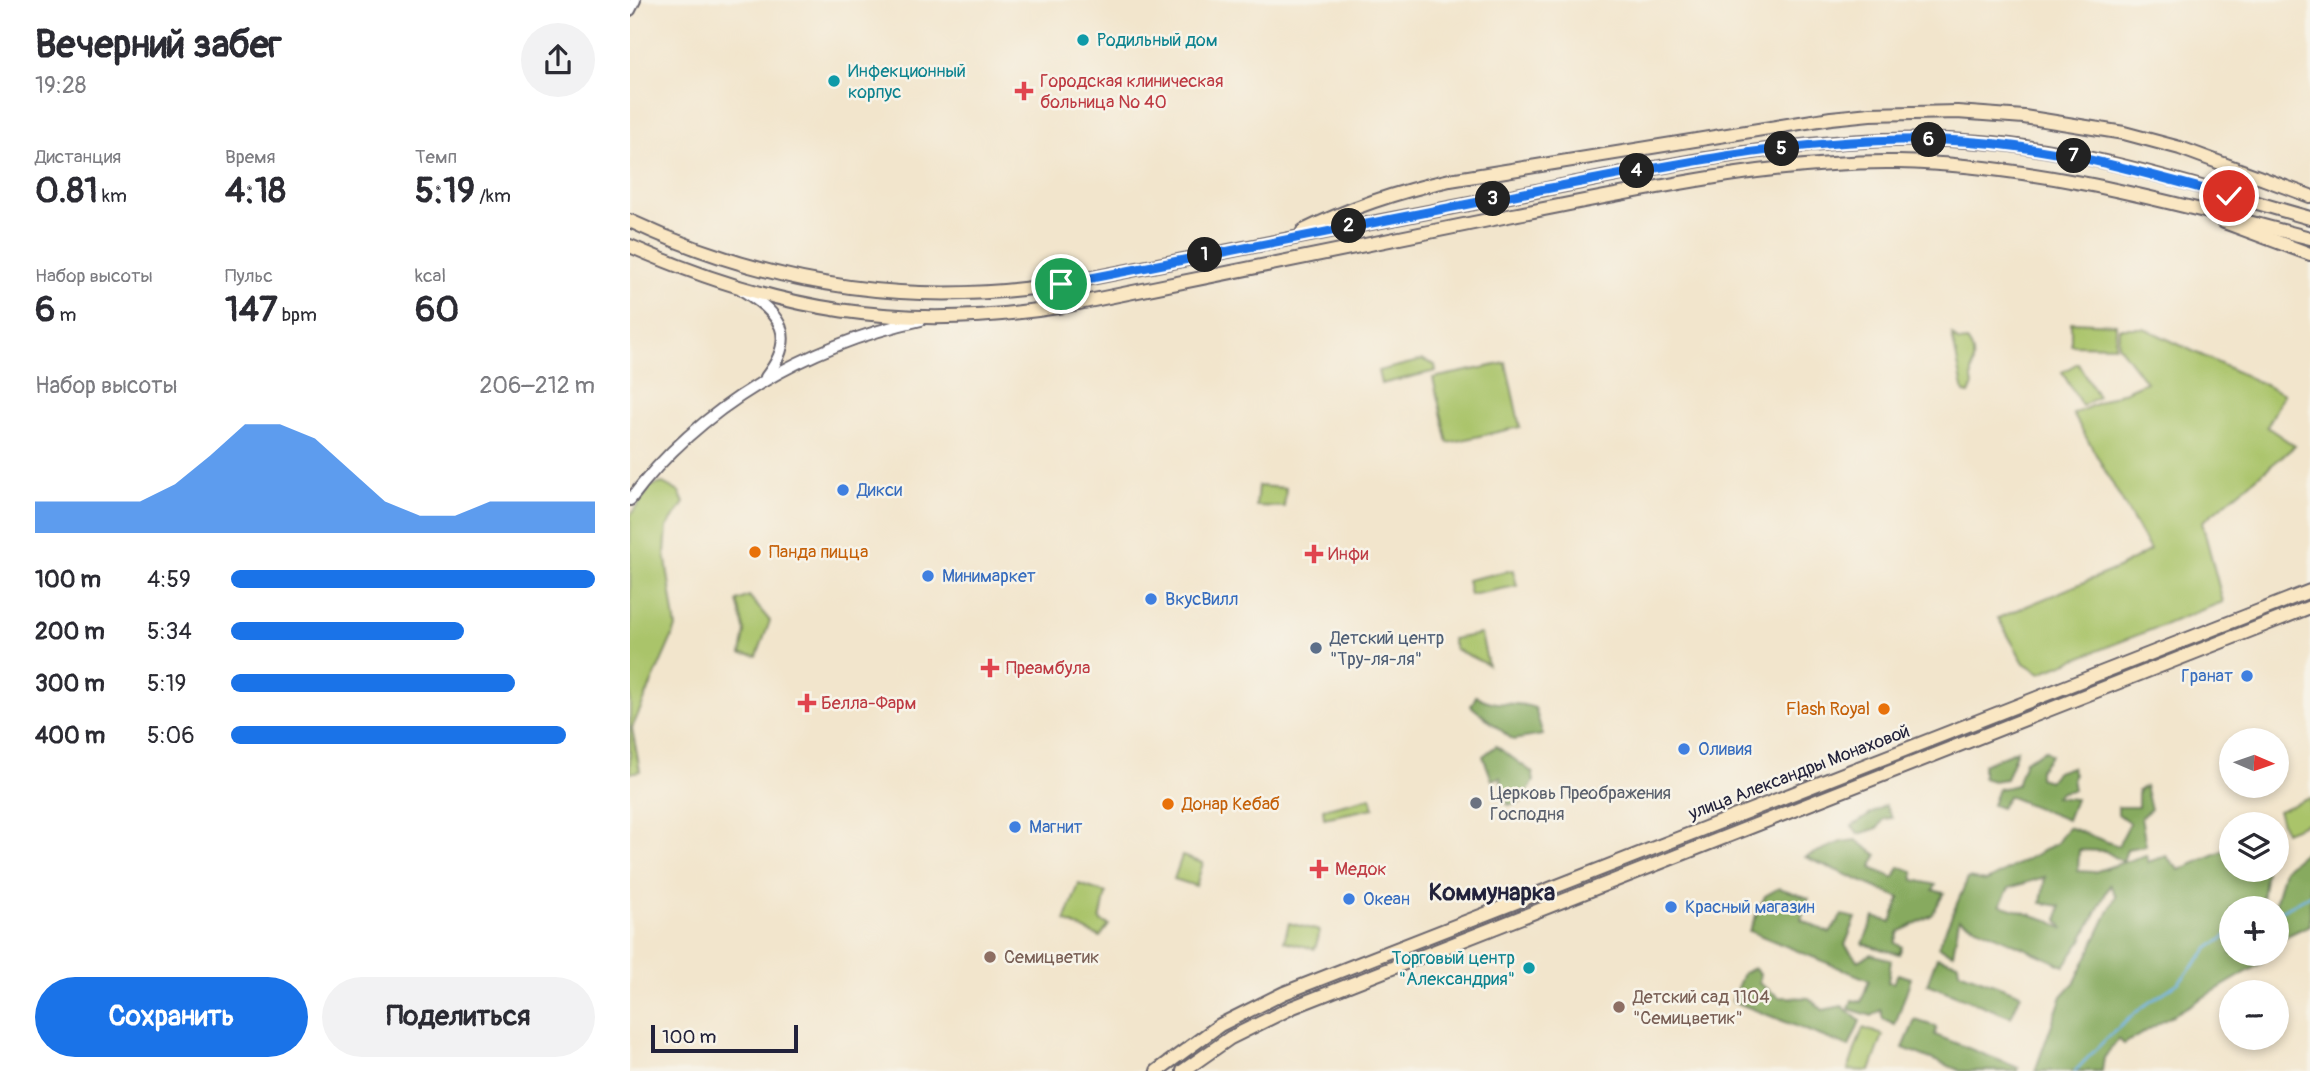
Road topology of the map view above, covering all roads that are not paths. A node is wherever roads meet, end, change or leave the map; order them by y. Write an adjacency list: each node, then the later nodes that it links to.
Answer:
1 (635, 0): 2 (street)
2 (630, 10)
3 (2310, 196): 7 (main road)
4 (2185, 206): 8 (main road); 10 (main road); 12 (main road)
5 (2310, 218): 7 (main road)
6 (633, 221): 7 (main road)
7 (1287, 238)
8 (2310, 238)
9 (630, 246): 11 (main road)
10 (2310, 254)
11 (740, 290): 12 (main road); 13 (street)
12 (924, 319): 13 (street)
13 (764, 379): 14 (street)
14 (630, 500)
15 (2310, 591): 17 (main road, улица Александры Монаховой)
16 (2310, 607): 18 (main road, улица Александры Монаховой)
17 (1157, 1071)
18 (1183, 1071)

